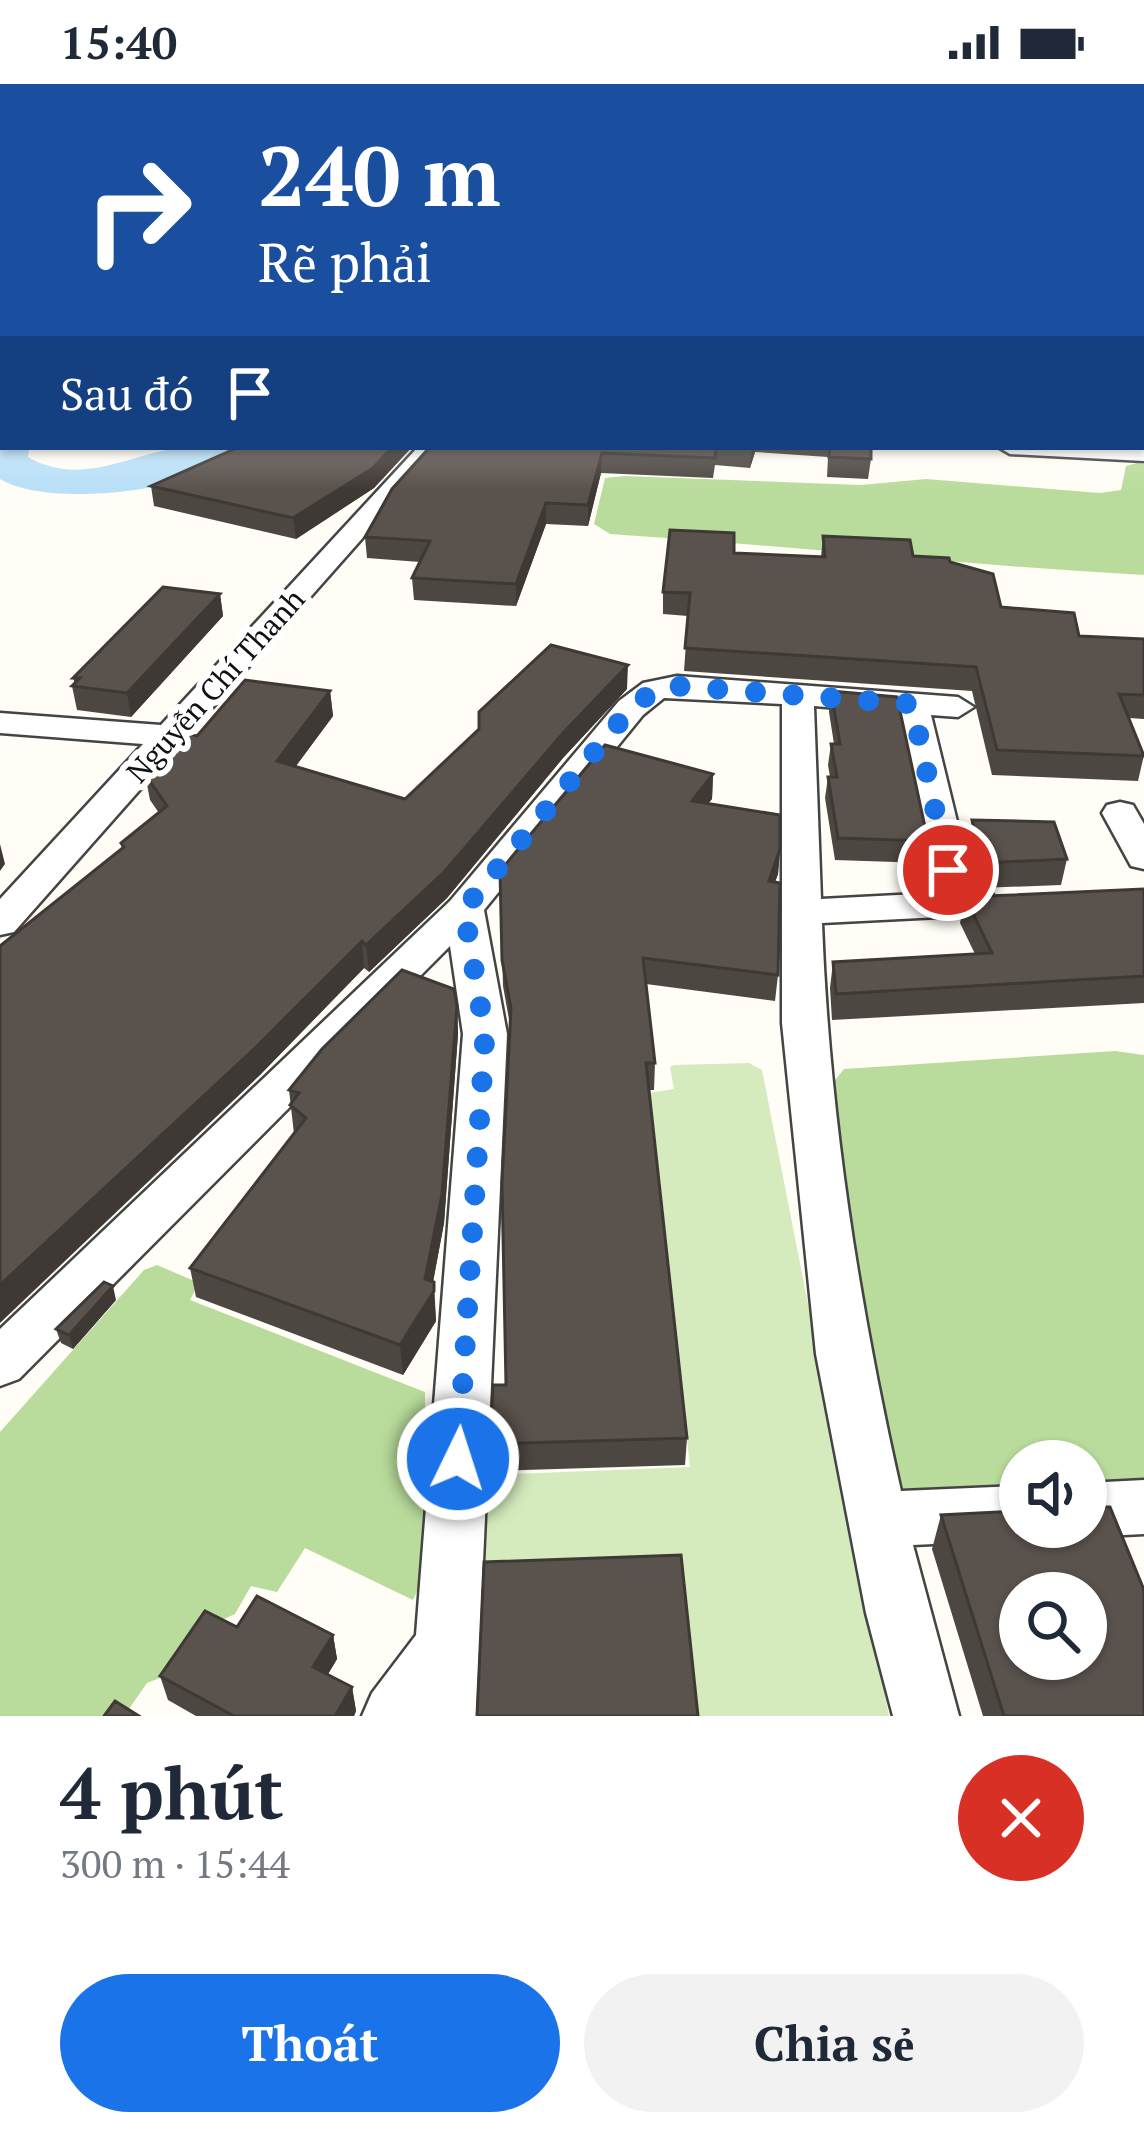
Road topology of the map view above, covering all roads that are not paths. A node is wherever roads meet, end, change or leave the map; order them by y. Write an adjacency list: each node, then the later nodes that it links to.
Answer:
1 (428, 450): 8 (street, Nguyễn Chí Thanh)
2 (1067, 450): 3 (street)
3 (1144, 454)
4 (798, 699): 5 (street); 13 (street); 14 (street)
5 (912, 704): 6 (street); 12 (street)
6 (958, 707)
7 (0, 723): 8 (street)
8 (172, 736): 15 (street, Nguyễn Chí Thanh)
9 (1120, 813): 10 (street)
10 (1144, 858)
11 (1006, 902): 12 (street)
12 (958, 904): 14 (street)
13 (464, 909): 16 (street); 21 (street)
14 (799, 911): 20 (street)
15 (0, 923)
16 (0, 1363)
17 (1144, 1507): 18 (street)
18 (1107, 1509)
19 (999, 1514): 20 (street)
20 (877, 1519): 24 (street)
21 (446, 1648): 22 (street); 23 (street)
22 (395, 1716)
23 (443, 1716)
24 (926, 1716)

